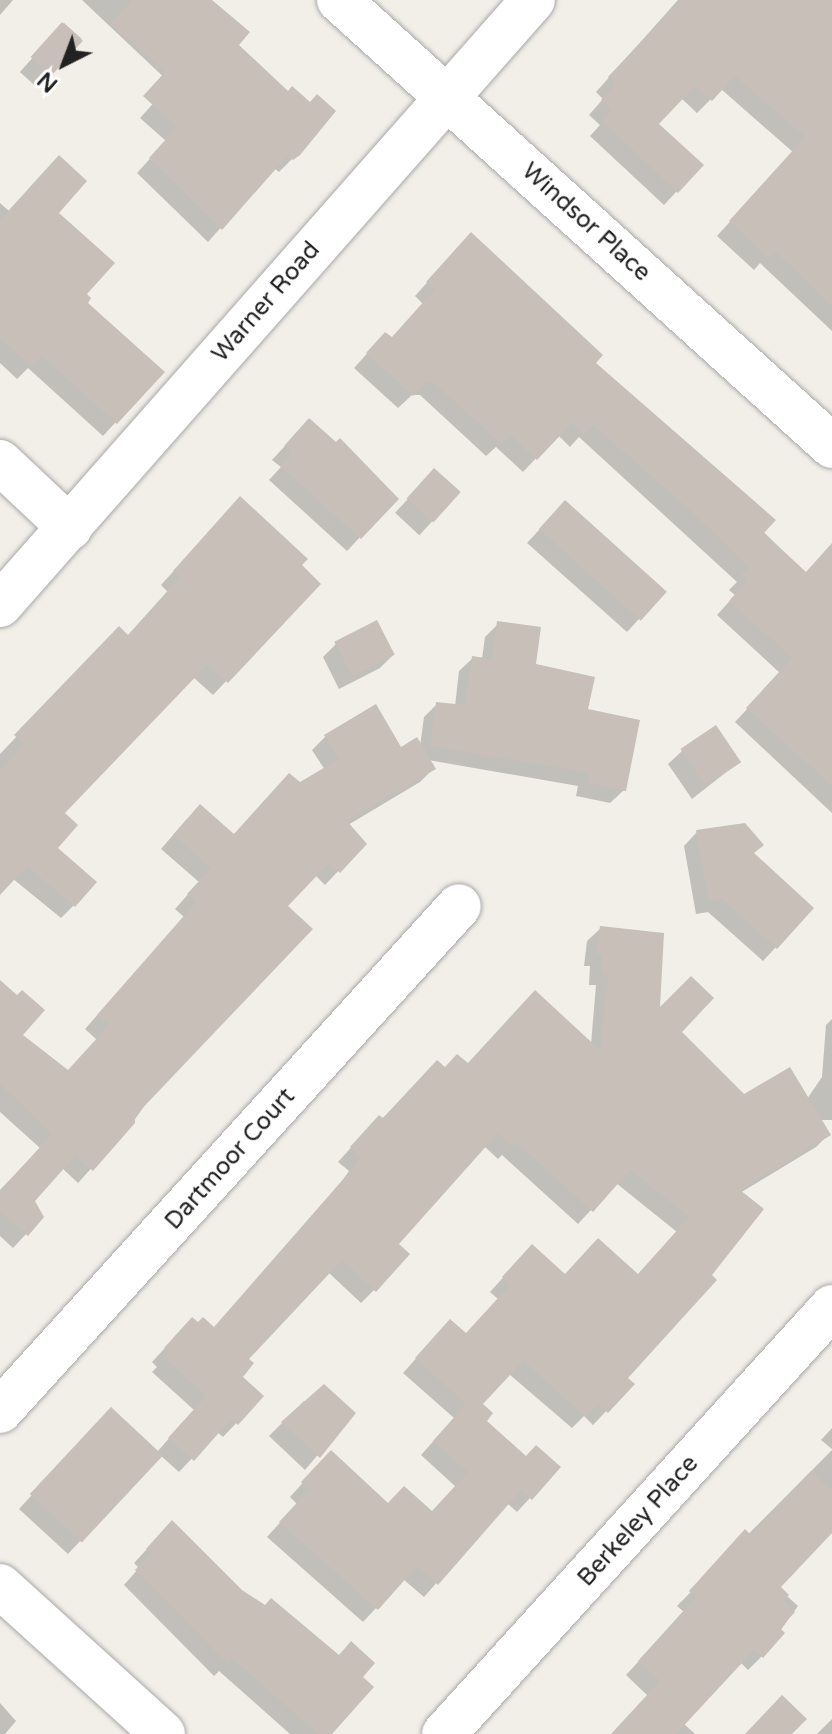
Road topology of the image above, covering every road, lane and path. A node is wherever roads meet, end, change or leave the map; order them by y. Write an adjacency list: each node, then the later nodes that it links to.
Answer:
1 (339, 0): 3 (street, Windsor Place)
2 (533, 0): 3 (street, Warner Road)
3 (447, 95): 4 (street, Windsor Place); 6 (street, Warner Road)
4 (832, 446)
5 (0, 462): 6 (street)
6 (70, 528): 7 (street, Warner Road)
7 (0, 605)
8 (459, 906): 10 (street, Dartmoor Court)
9 (832, 1307): 13 (street, Berkeley Place)
10 (0, 1411)
11 (0, 1586): 12 (street)
12 (163, 1734)
13 (444, 1734)

